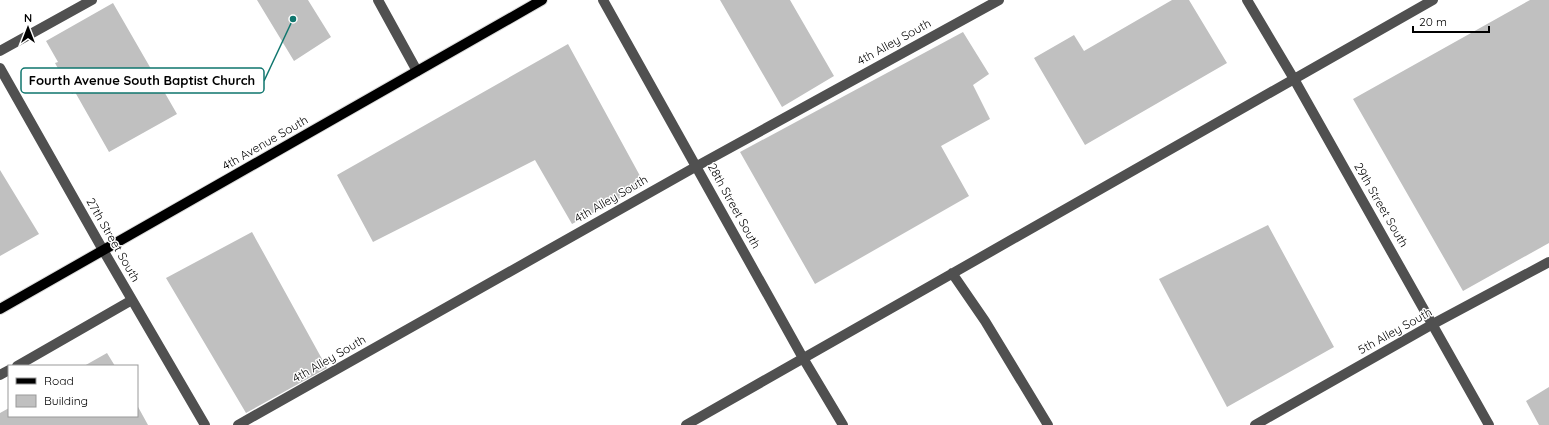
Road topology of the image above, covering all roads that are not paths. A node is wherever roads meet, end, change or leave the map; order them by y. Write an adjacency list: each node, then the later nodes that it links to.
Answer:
1 (92, 0): 8 (street)
2 (378, 0): 10 (street)
3 (542, 0): 10 (main road, 4th Avenue South)
4 (603, 0): 12 (street, 28th Street South)
5 (999, 0): 12 (street, 4th Alley South)
6 (1247, 0): 11 (street, 29th Street South)
7 (1433, 0): 11 (street)
8 (0, 51)
9 (0, 68): 13 (street, 27th Street South)
10 (417, 71): 13 (main road, 4th Avenue South)
11 (1294, 79): 15 (street); 18 (street, 29th Street South)
12 (697, 166): 19 (street, 28th Street South); 22 (street, 4th Alley South)
13 (102, 250): 16 (street, 27th Street South); 17 (main road, 4th Avenue South)
14 (1549, 262): 18 (street, 5th Alley South)
15 (952, 274): 19 (street); 25 (street)
16 (132, 300): 20 (street); 21 (street, 27th Street South)
17 (0, 309)
18 (1433, 324): 26 (street, 5th Alley South); 27 (street, 29th Street South)
19 (803, 358): 23 (street); 24 (street, 28th Street South)
20 (19, 365)
21 (205, 425)
22 (238, 425)
23 (686, 425)
24 (843, 425)
25 (1048, 425)
26 (1255, 425)
27 (1489, 425)

